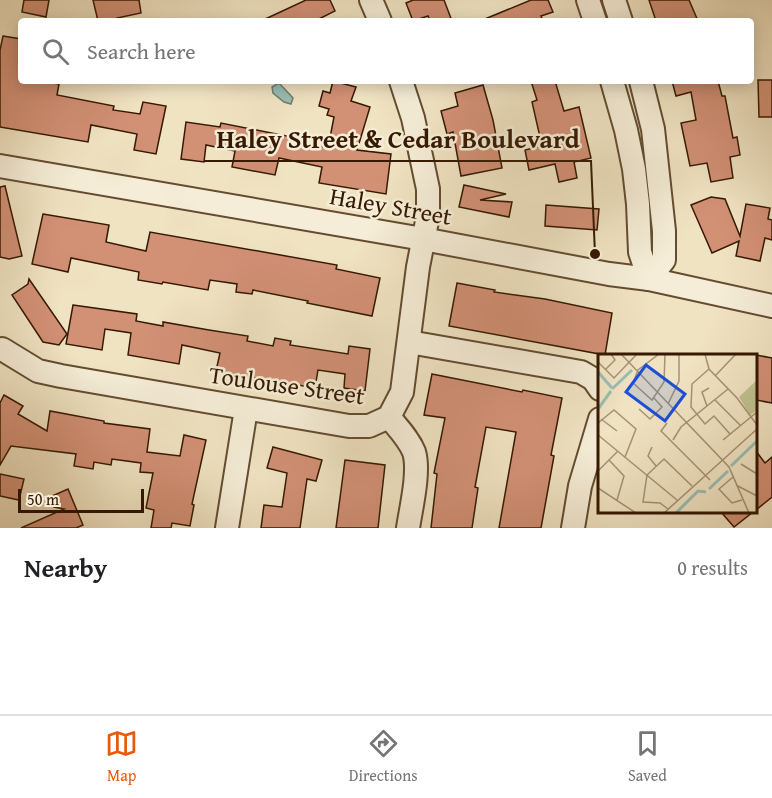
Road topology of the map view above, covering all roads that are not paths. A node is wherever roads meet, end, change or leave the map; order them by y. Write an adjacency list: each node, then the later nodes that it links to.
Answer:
1 (371, 0): 4 (street)
2 (588, 0): 5 (street)
3 (614, 0): 6 (street)
4 (379, 18)
5 (594, 18)
6 (620, 18)
7 (402, 84): 11 (street, Toulouse Street)
8 (613, 84): 12 (street)
9 (642, 84): 12 (street)
10 (0, 166): 11 (street, Haley Street)
11 (423, 239): 12 (street, Haley Street); 14 (street, Toulouse Street)
12 (649, 279): 13 (street, Haley Street)
13 (772, 306)
14 (409, 342): 16 (street); 18 (street, Toulouse Street)
15 (1, 348): 17 (street, Toulouse Street)
16 (598, 385)
17 (246, 409): 18 (street, Toulouse Street); 20 (street)
18 (389, 417): 21 (street)
19 (598, 427): 22 (street)
20 (227, 528)
21 (408, 528)
22 (573, 528)

